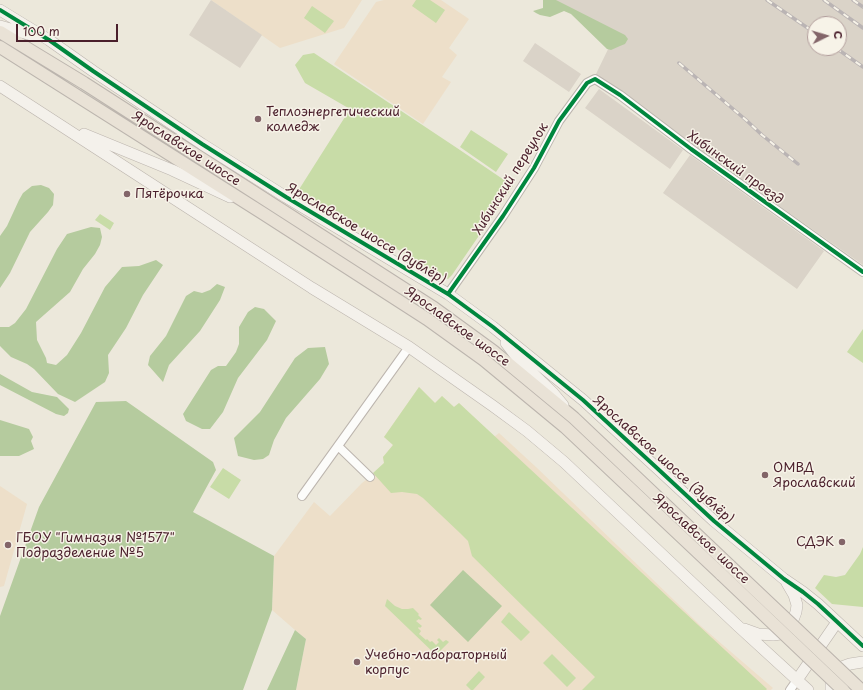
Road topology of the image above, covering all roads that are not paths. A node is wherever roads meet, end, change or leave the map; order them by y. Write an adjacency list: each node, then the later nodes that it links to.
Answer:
1 (0, 10): 4 (street, Ярославское шоссе (дублёр))
2 (0, 26): 4 (street)
3 (0, 32): 14 (main road, Ярославское шоссе)
4 (49, 40): 11 (street, Ярославское шоссе (дублёр))
5 (0, 47): 9 (main road, Ярославское шоссе)
6 (595, 79): 10 (street, Хибинский проезд); 11 (street, Хибинский переулок)
7 (0, 86): 8 (street)
8 (59, 125): 9 (street); 13 (street)
9 (264, 214): 18 (main road, Ярославское шоссе)
10 (863, 272)
11 (448, 294): 12 (street, Ярославское шоссе (дублёр))
12 (493, 327): 14 (street); 19 (street, Ярославское шоссе (дублёр))
13 (409, 348): 15 (street); 21 (street)
14 (574, 418): 18 (main road, Ярославское шоссе)
15 (338, 446): 16 (street); 17 (street)
16 (370, 477)
17 (302, 496)
18 (726, 571): 28 (main road, Ярославское шоссе, bridge); 29 (main road, Ярославское шоссе, bridge)
19 (784, 579): 20 (street, Ярославское шоссе (дублёр)); 21 (street)
20 (837, 622): 22 (street, Ярославское шоссе (дублёр)); 24 (street)
21 (738, 626): 24 (street)
22 (863, 646)
23 (863, 662): 27 (street)
24 (796, 680): 25 (street); 26 (street)
25 (790, 690)
26 (808, 690)
27 (831, 690)
28 (843, 690)
29 (861, 690)

